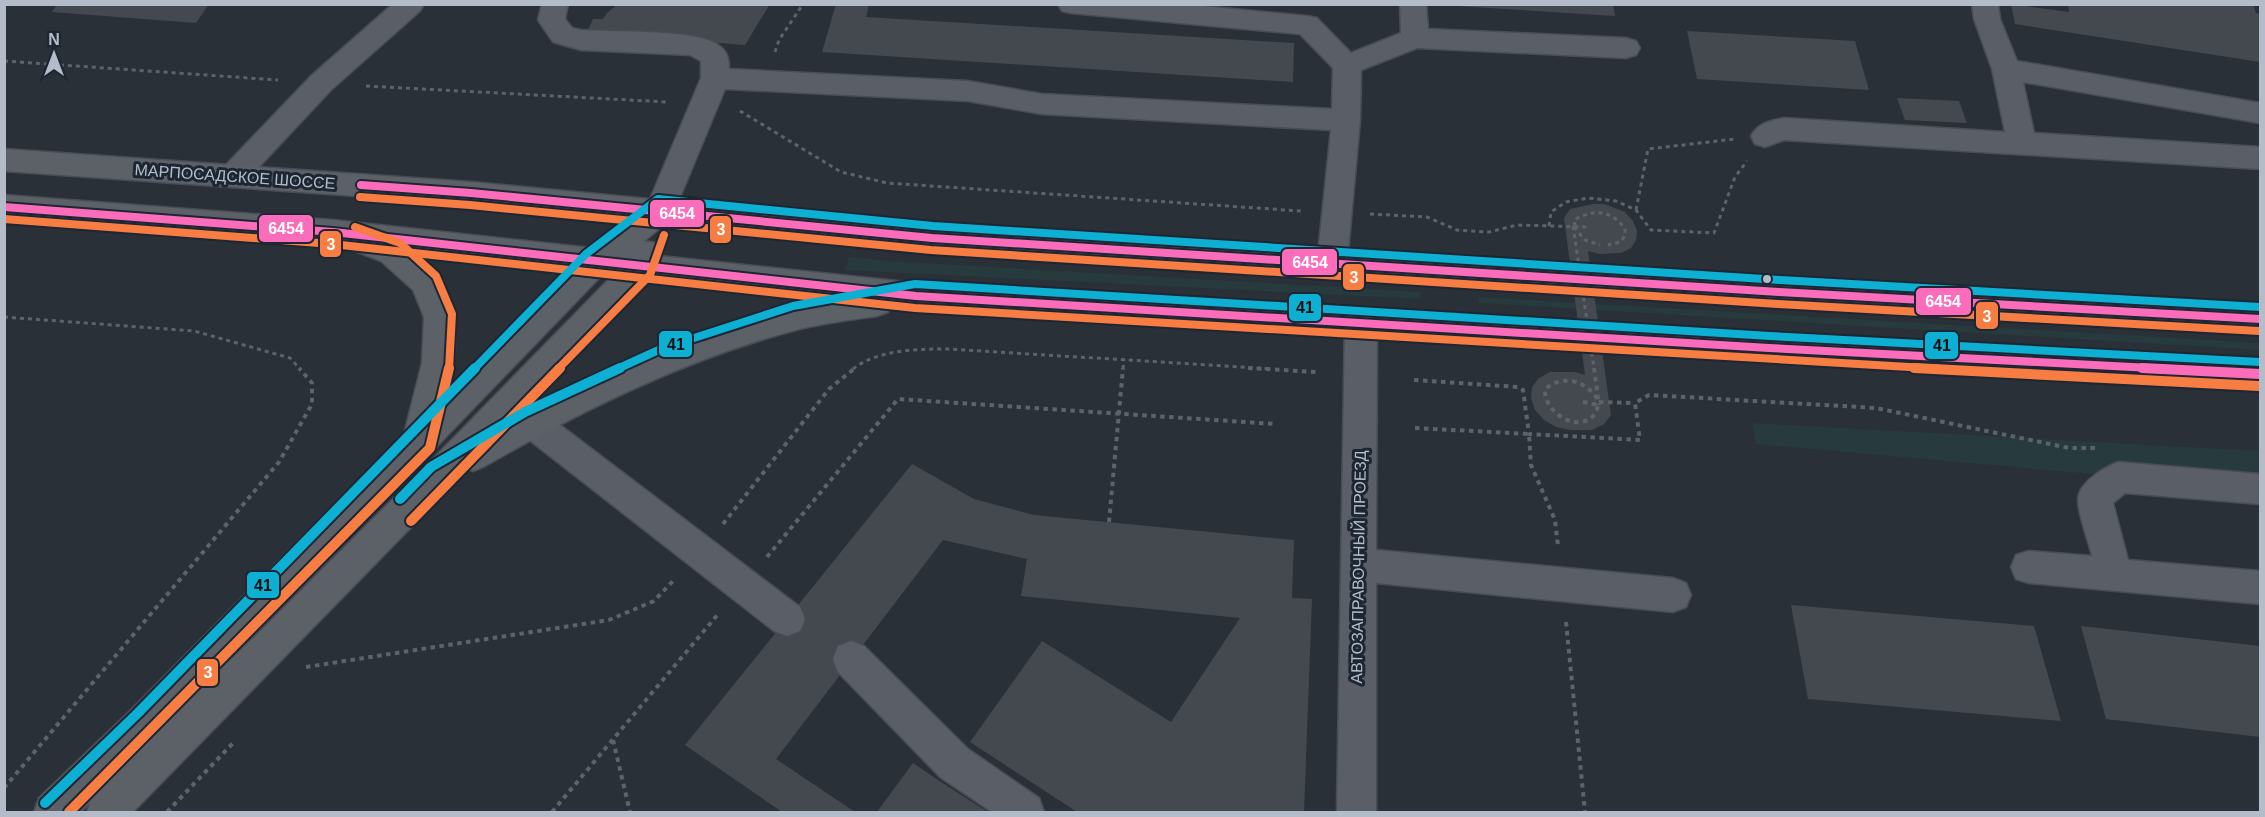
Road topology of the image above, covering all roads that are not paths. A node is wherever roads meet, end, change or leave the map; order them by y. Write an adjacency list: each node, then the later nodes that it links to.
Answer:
1 (411, 4): 18 (street)
2 (555, 4): 11 (street)
3 (1071, 4): 6 (street)
4 (1413, 4): 7 (street)
5 (1985, 4): 10 (street)
6 (1306, 15): 9 (street)
7 (1415, 38): 8 (street); 9 (street)
8 (1626, 48)
9 (1347, 64): 13 (street)
10 (2007, 69): 12 (street); 15 (street)
11 (715, 78): 13 (street); 20 (street)
12 (2260, 113)
13 (1346, 120): 23 (street)
14 (1765, 136): 15 (street)
15 (2022, 144): 16 (street)
16 (2260, 158)
17 (4, 160): 18 (main road, МАРПОСАДСКОЕ ШОССЕ)
18 (234, 176): 20 (main road, МАРПОСАДСКОЕ ШОССЕ)
19 (4, 207): 21 (main road)
20 (660, 211): 22 (main road); 23 (main road, МАРПОСАДСКОЕ ШОССЕ); 24 (main road)
21 (333, 232): 22 (main road); 30 (main road)
22 (595, 262): 24 (main road); 30 (main road)
23 (1332, 263): 26 (main road, МАРПОСАДСКОЕ ШОССЕ)
24 (640, 267): 25 (main road); 31 (main road)
25 (916, 296): 27 (main road); 29 (main road)
26 (2260, 319)
27 (1361, 322): 28 (main road); 33 (street, АВТОЗАПРАВОЧНЫЙ ПРОЕЗД)
28 (2260, 374)
29 (531, 422): 31 (main road); 38 (street)
30 (419, 444): 40 (main road)
31 (438, 477): 41 (main road)
32 (2260, 489): 35 (street)
33 (1358, 565): 37 (street); 43 (street, АВТОЗАПРАВОЧНЫЙ ПРОЕЗД)
34 (2029, 567): 35 (street)
35 (2114, 575): 36 (street)
36 (2260, 588)
37 (1673, 595)
38 (787, 619)
39 (851, 659): 42 (street)
40 (53, 813)
41 (105, 813)
42 (1024, 813)
43 (1356, 813)

